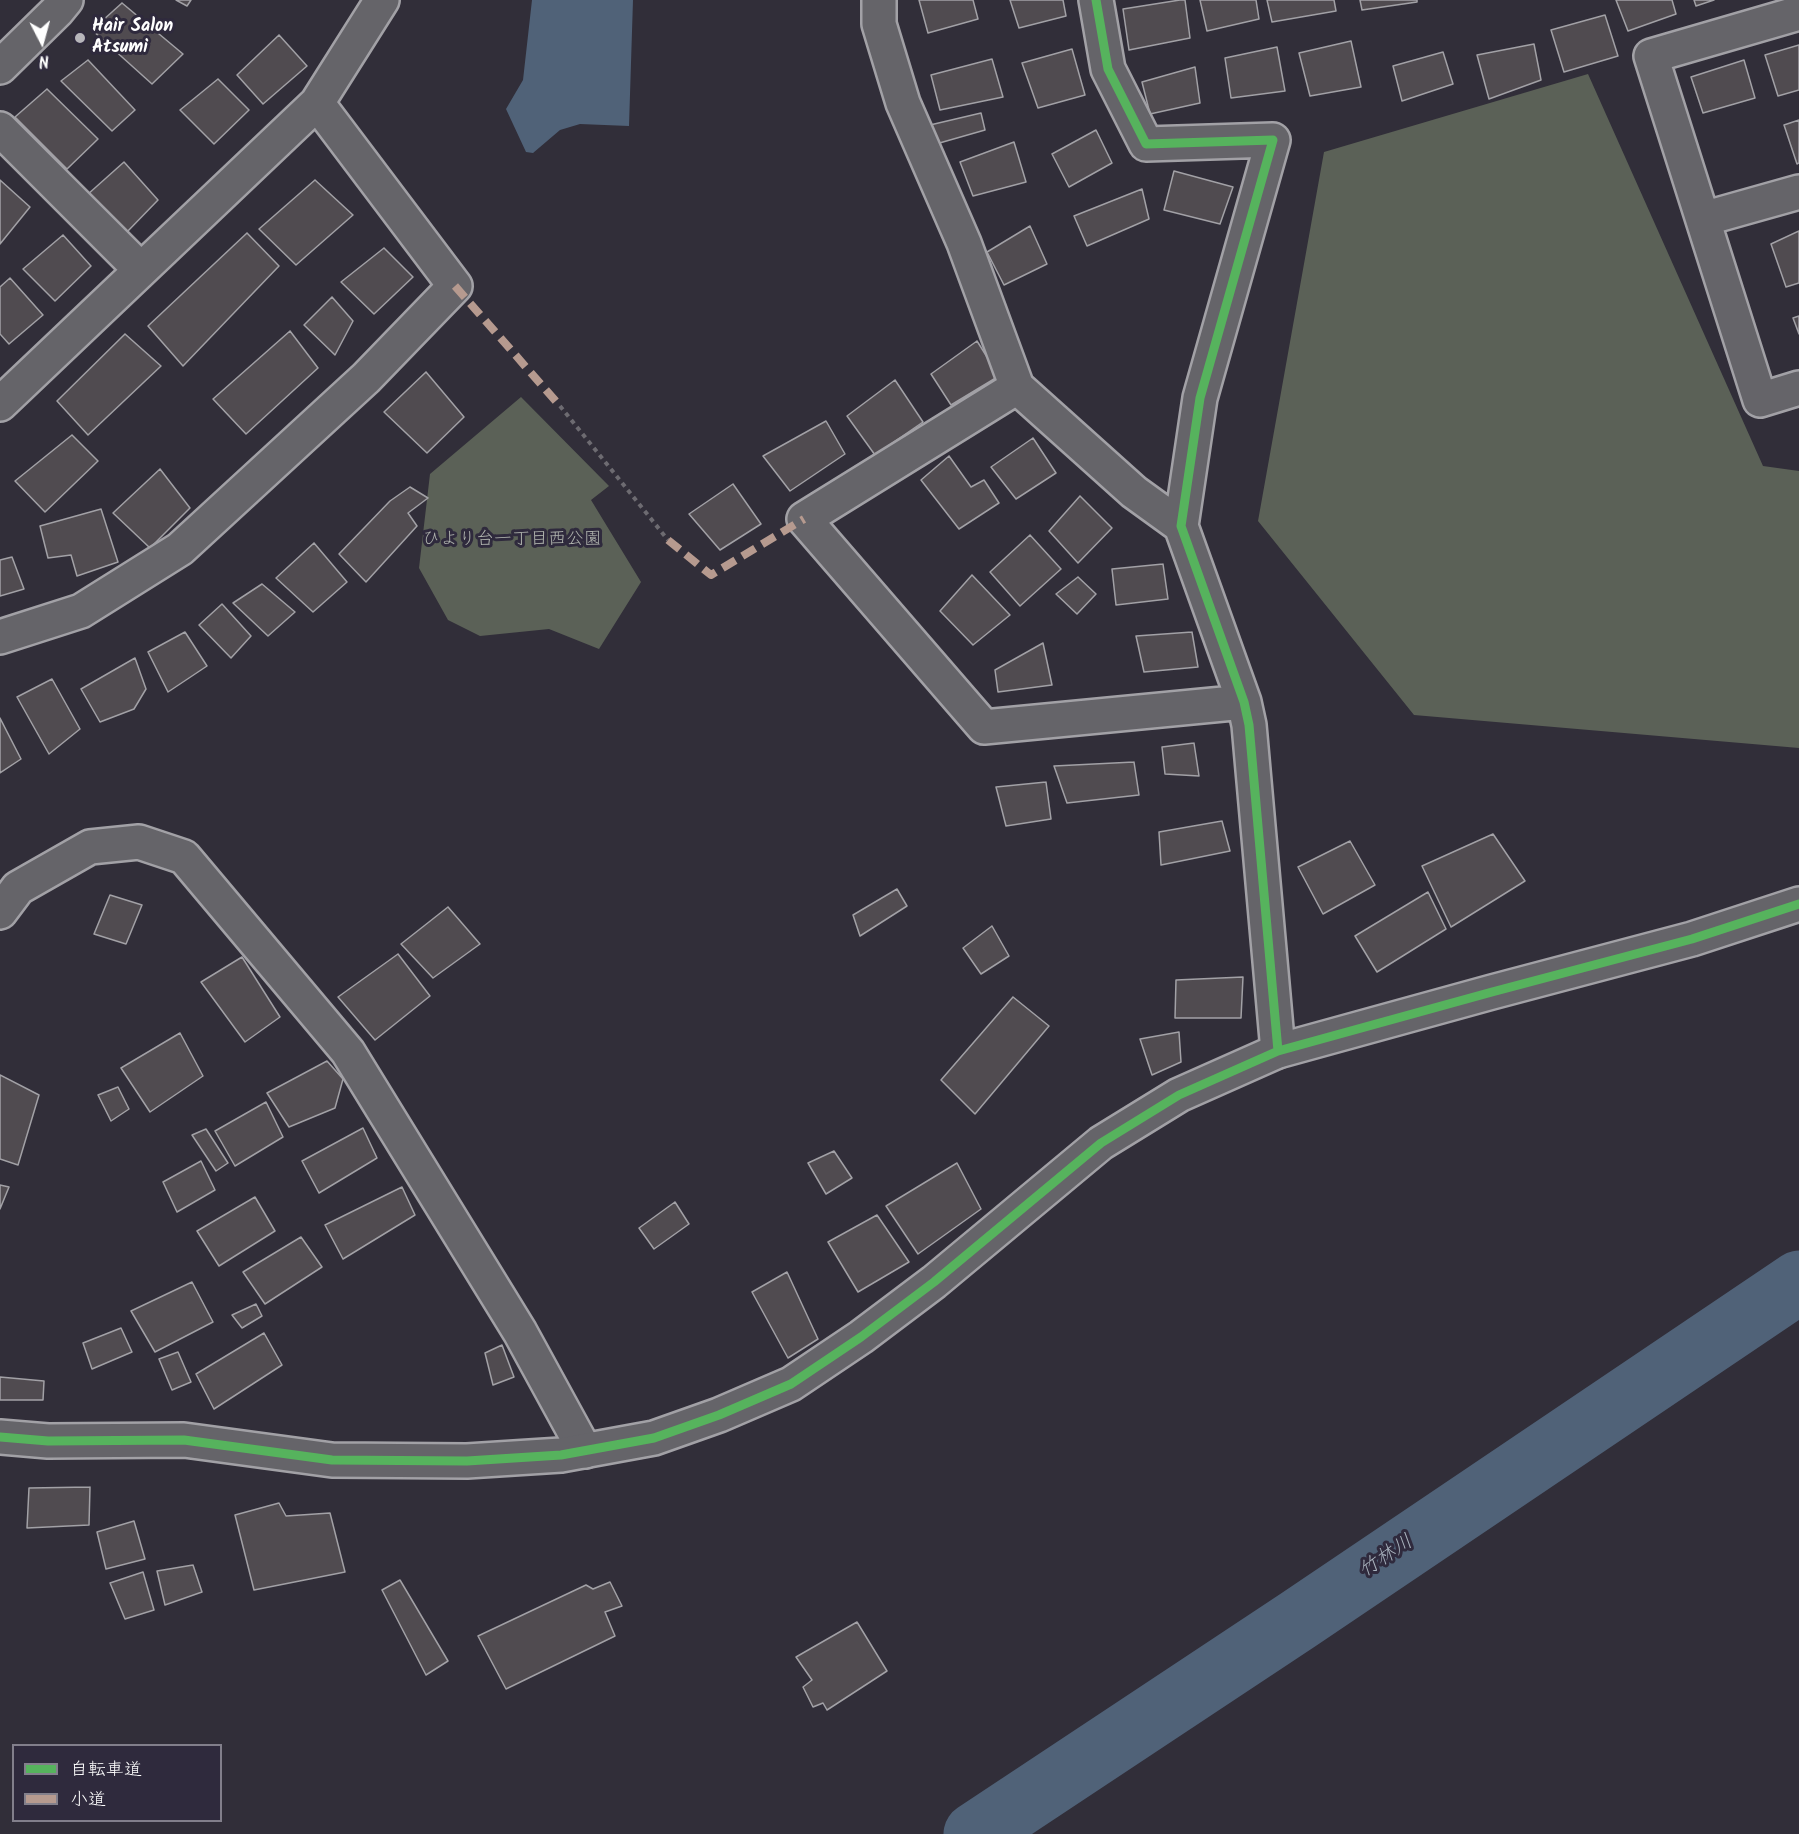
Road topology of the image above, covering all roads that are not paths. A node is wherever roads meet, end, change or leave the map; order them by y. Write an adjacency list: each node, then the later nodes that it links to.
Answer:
1 (66, 0): 6 (street)
2 (382, 0): 7 (street)
3 (879, 0): 12 (street)
4 (1096, 0): 15 (street)
5 (1799, 13): 10 (street)
6 (0, 67)
7 (317, 103): 11 (street); 16 (street)
8 (0, 129): 11 (street)
9 (1799, 192): 10 (street)
10 (1703, 219): 13 (street)
11 (140, 269): 14 (street)
12 (1017, 387): 15 (street); 17 (street)
13 (1799, 388)
14 (0, 404)
15 (1181, 526): 17 (street)
16 (0, 637)
17 (1244, 702): 20 (street)
18 (1799, 904): 20 (street)
19 (0, 912): 22 (street)
20 (1278, 1051): 22 (street)
21 (0, 1437): 22 (street)
22 (585, 1451)

